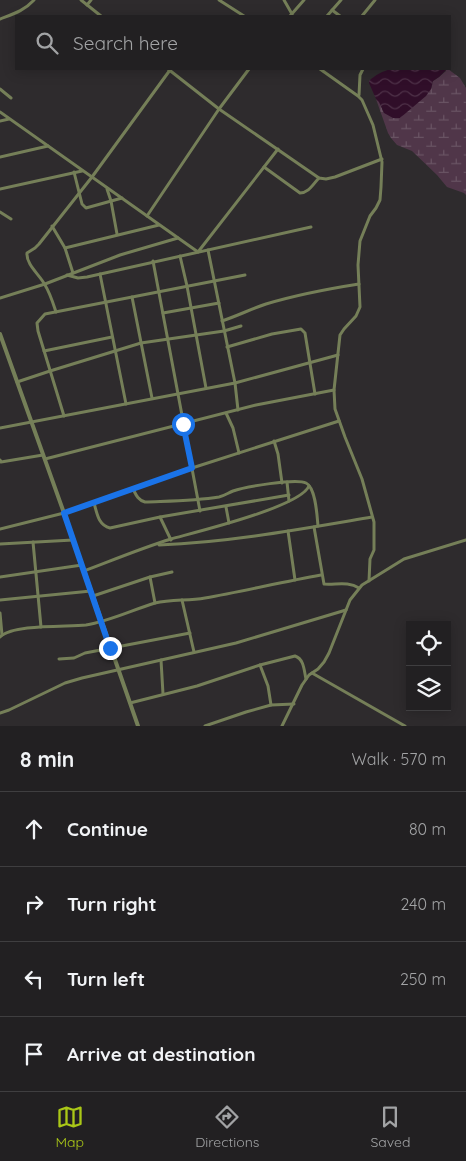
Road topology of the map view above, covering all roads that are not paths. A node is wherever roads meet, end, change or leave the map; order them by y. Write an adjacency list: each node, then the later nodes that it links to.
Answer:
1 (34, 0): 17 (street)
2 (81, 0): 9 (street)
3 (91, 0): 9 (street)
4 (219, 0): 12 (street)
5 (284, 0): 13 (street)
6 (304, 0): 13 (street)
7 (341, 0): 10 (street)
8 (375, 0): 16 (street)
9 (87, 5): 11 (street)
10 (332, 10): 14 (street); 15 (street)
11 (100, 15)
12 (242, 15)
13 (291, 15)
14 (328, 15)
15 (339, 15)
16 (363, 15)
17 (0, 19)
18 (168, 70): 37 (street)
19 (170, 70): 26 (street)
20 (248, 70): 26 (street)
21 (322, 70): 24 (street)
22 (362, 70): 24 (street)
23 (0, 89): 25 (street)
24 (358, 96): 33 (street)
25 (11, 98)
26 (219, 109): 31 (street); 45 (street)
27 (0, 112): 28 (street)
28 (10, 119): 29 (street); 30 (street)
29 (0, 121)
30 (49, 146): 32 (street); 35 (street)
31 (278, 149): 34 (street); 38 (street)
32 (0, 157)
33 (382, 159): 38 (street); 63 (street)
34 (264, 167): 38 (street); 54 (street)
35 (83, 170): 36 (street); 37 (street)
36 (74, 172): 40 (street); 41 (street)
37 (92, 177): 39 (street); 41 (street)
38 (318, 178)
39 (107, 187): 42 (street); 43 (street)
40 (0, 189)
41 (79, 192): 43 (street); 48 (street)
42 (122, 198): 43 (street); 45 (street)
43 (111, 202): 50 (street)
44 (0, 212): 46 (street)
45 (147, 216): 47 (street)
46 (11, 220)
47 (160, 225): 50 (street); 51 (street)
48 (52, 226): 52 (street); 62 (street)
49 (311, 227): 53 (street)
50 (117, 234): 52 (street)
51 (178, 238): 54 (street); 57 (street)
52 (65, 248): 57 (street)
53 (208, 250): 54 (street); 61 (street)
54 (198, 252): 55 (street)
55 (180, 256): 56 (street); 64 (street)
56 (154, 262): 58 (street); 65 (street)
57 (73, 272): 59 (street)
58 (100, 274): 59 (street); 68 (street)
59 (67, 275): 62 (street)
60 (245, 275): 61 (street)
61 (214, 280): 64 (street); 69 (street)
62 (45, 284): 67 (street); 71 (street)
63 (359, 284): 73 (street); 84 (street)
64 (188, 286): 65 (street); 70 (street)
65 (159, 291): 66 (street); 72 (street)
66 (132, 297): 68 (street); 80 (street)
67 (0, 298)
68 (105, 302): 71 (street); 77 (street)
69 (219, 303): 70 (street); 73 (street)
70 (191, 308): 72 (street); 78 (street)
71 (57, 312): 82 (street)
72 (163, 313): 79 (street)
73 (222, 321): 75 (street)
74 (241, 326): 75 (street)
75 (224, 331): 78 (street); 81 (street)
76 (0, 334): 87 (street)
77 (112, 336): 82 (street); 83 (street)
78 (196, 336): 79 (street); 89 (street)
79 (168, 339): 80 (street); 91 (street)
80 (141, 343): 83 (street); 93 (street)
81 (227, 346): 85 (street); 88 (street)
82 (44, 351): 86 (street)
83 (115, 351): 86 (street); 94 (street)
84 (338, 355): 85 (street); 90 (street)
85 (309, 363): 88 (street); 92 (street)
86 (50, 370): 87 (street); 97 (street)
87 (17, 382): 99 (street)
88 (234, 382): 89 (street); 95 (street)
89 (206, 388): 91 (street)
90 (334, 390): 92 (street); 98 (street)
91 (178, 393): 93 (street); 100 (street)
92 (315, 394): 95 (street)
93 (152, 398): 94 (street)
94 (126, 404): 97 (street)
95 (238, 410): 96 (street)
96 (226, 413): 100 (street); 103 (street)
97 (64, 416): 99 (street)
98 (339, 421): 102 (street); 119 (street)
99 (31, 422): 101 (street); 104 (street)
100 (183, 424): 104 (street); 106 (street)
101 (0, 428)
102 (274, 441): 103 (street); 108 (street)
103 (239, 452): 106 (street)
104 (44, 457): 105 (street); 117 (street)
105 (0, 460)
106 (192, 468): 110 (street); 112 (street)
107 (287, 482): 108 (street); 109 (street); 111 (street)
108 (282, 483): 112 (street)
109 (309, 486): 113 (street); 121 (street)
110 (133, 489): 112 (street); 114 (street)
111 (289, 495): 113 (street); 115 (street)
112 (198, 499): 116 (street)
113 (289, 501): 120 (street)
114 (94, 503): 117 (street); 118 (street)
115 (226, 506): 116 (street); 120 (street)
116 (200, 511): 118 (street)
117 (64, 513): 122 (street); 124 (street)
118 (160, 517): 125 (street)
119 (372, 517): 121 (street); 138 (street)
120 (229, 523): 125 (street)
121 (316, 526): 123 (street); 134 (street)
122 (0, 529)
123 (288, 531): 129 (street); 137 (street)
124 (73, 540): 127 (street); 130 (street)
125 (170, 540): 129 (street)
126 (466, 540): 138 (street)
127 (33, 542): 128 (street); 132 (street)
128 (0, 544)
129 (154, 546): 131 (street)
130 (82, 565): 131 (street); 132 (street)
131 (84, 571): 140 (street)
132 (35, 572): 135 (street); 142 (street)
133 (172, 572): 136 (street)
134 (321, 575): 137 (street); 139 (street)
135 (0, 577)
136 (150, 577): 141 (street); 145 (street)
137 (295, 580): 144 (street)
138 (369, 581): 139 (street)
139 (359, 588): 146 (street)
140 (91, 591): 141 (street); 142 (street)
141 (93, 596): 148 (street)
142 (37, 597): 143 (street); 149 (street)
143 (0, 600)
144 (182, 600): 145 (street); 150 (street)
145 (155, 603): 148 (street)
146 (346, 610): 153 (street); 158 (street)
147 (0, 613): 151 (street)
148 (102, 622): 149 (street); 152 (street)
149 (41, 627): 151 (street)
150 (190, 633): 152 (street); 153 (street)
151 (1, 636)
152 (110, 648): 154 (street); 157 (street)
153 (194, 652): 155 (street)
154 (59, 659)
155 (161, 660): 157 (street); 160 (street)
156 (260, 665): 159 (street); 160 (street); 163 (street)
157 (118, 670): 161 (street); 164 (street)
158 (312, 673): 159 (street); 168 (street)
159 (306, 679): 162 (street)
160 (163, 694): 161 (street)
161 (130, 703): 165 (street)
162 (294, 704): 163 (street); 167 (street)
163 (271, 706): 166 (street)
164 (0, 713)
165 (138, 726)
166 (205, 726)
167 (282, 726)
168 (405, 726)

